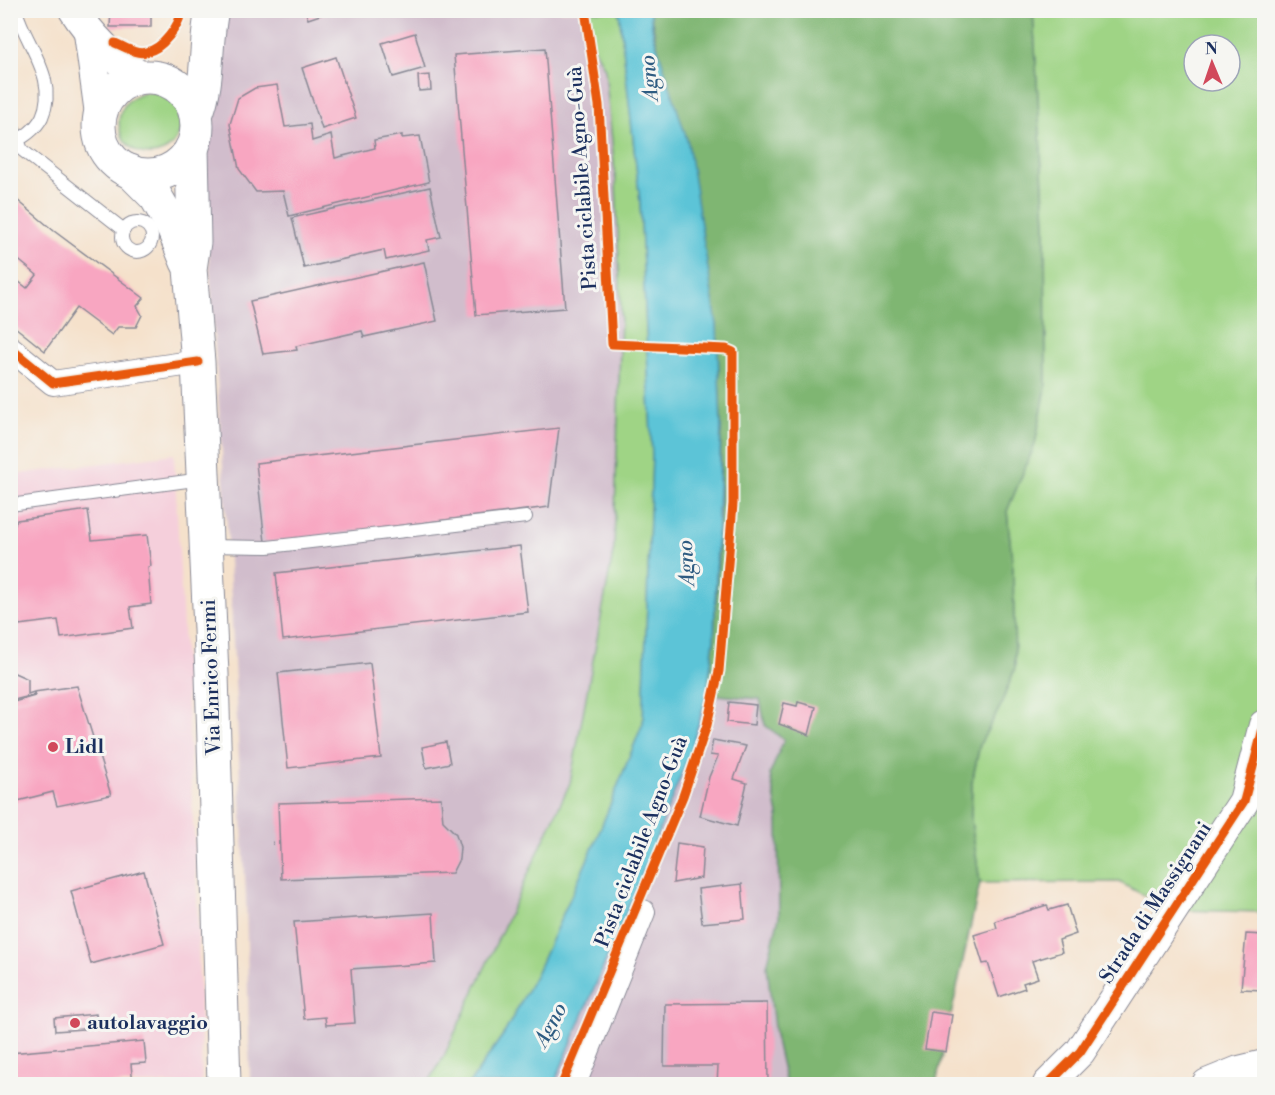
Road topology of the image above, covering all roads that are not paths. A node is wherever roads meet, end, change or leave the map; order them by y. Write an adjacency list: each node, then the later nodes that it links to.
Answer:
1 (16, 10): 8 (lane)
2 (210, 21): 4 (main road); 6 (main road)
3 (81, 22): 4 (street); 5 (street)
4 (148, 77): 5 (main road); 6 (main road)
5 (100, 114): 10 (main road)
6 (196, 115): 9 (main road)
7 (10, 120): 8 (lane)
8 (15, 142): 11 (lane)
9 (192, 148): 10 (main road); 12 (main road, Via Enrico Fermi)
10 (130, 171): 12 (main road, Via Enrico Fermi)
11 (124, 230)
12 (190, 269): 14 (main road, Via Enrico Fermi)
13 (10, 348): 14 (street)
14 (198, 362): 15 (main road, Via Enrico Fermi)
15 (203, 478): 16 (lane); 18 (main road, Via Enrico Fermi)
16 (10, 505)
17 (526, 517): 18 (lane)
18 (206, 546): 22 (main road, Via Enrico Fermi)
19 (1264, 725): 24 (street, Strada di Massignani)
20 (643, 912): 23 (street)
21 (1264, 1065): 25 (street)
22 (224, 1084)
23 (574, 1084)
24 (1048, 1084)
25 (1207, 1084)

